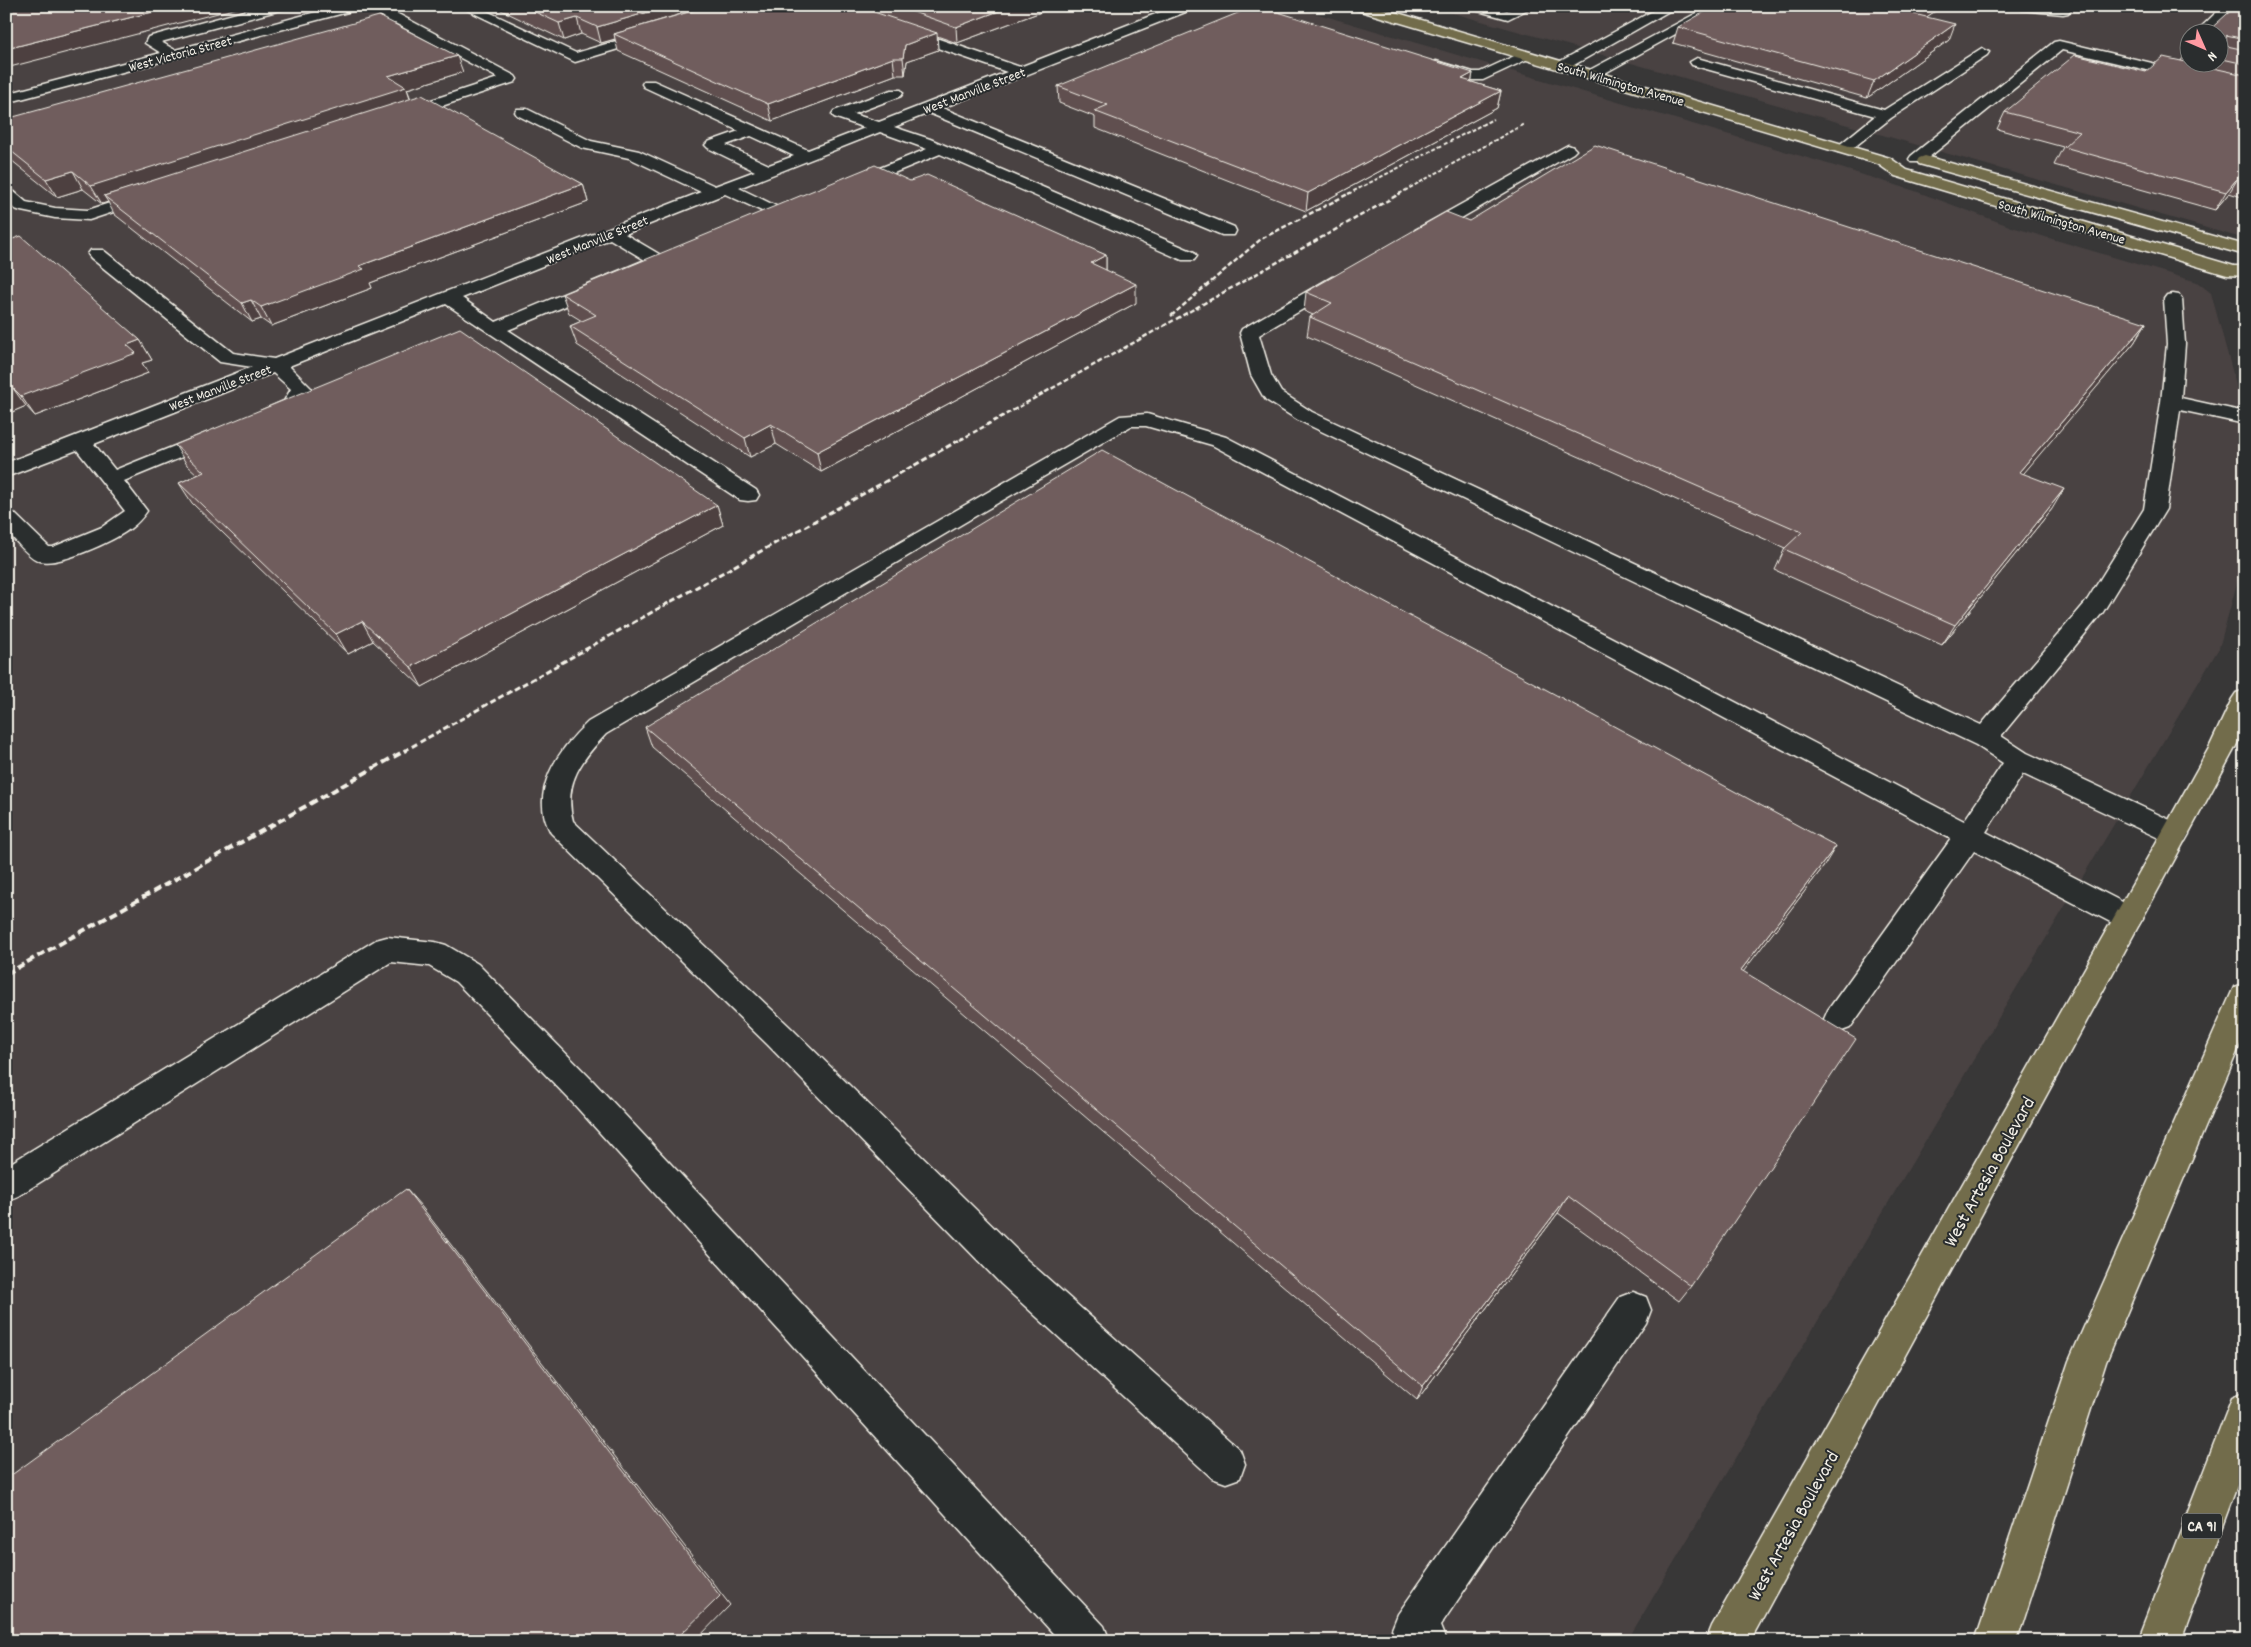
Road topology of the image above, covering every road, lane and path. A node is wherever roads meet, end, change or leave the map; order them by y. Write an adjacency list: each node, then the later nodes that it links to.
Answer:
1 (279, 6): 21 (street)
2 (354, 6): 21 (street, West Victoria Street)
3 (374, 6): 15 (street)
4 (465, 6): 19 (street)
5 (1188, 6): 27 (street, West Manville Street)
6 (1358, 6): 22 (main road, South Wilmington Avenue)
7 (1476, 6): 8 (street)
8 (1528, 6)
9 (1648, 6): 23 (street)
10 (1672, 6): 26 (street)
11 (1720, 6): 28 (street)
12 (2022, 6): 13 (street)
13 (2068, 6)
14 (2231, 6): 16 (street)
15 (397, 19): 17 (street); 38 (street)
16 (2213, 22)
17 (369, 26)
18 (889, 26): 27 (street)
19 (670, 29)
20 (1982, 52): 37 (street)
21 (174, 54): 29 (street, West Victoria Street)
22 (1525, 55): 23 (main road, South Wilmington Avenue); 24 (street)
23 (1543, 60): 26 (main road, South Wilmington Avenue)
24 (1426, 62)
25 (1697, 62): 37 (street)
26 (1562, 66): 28 (main road, South Wilmington Avenue)
27 (1021, 72): 35 (street, West Manville Street)
28 (1591, 74): 42 (main road, South Wilmington Avenue)
29 (98, 75): 31 (street); 34 (street, West Victoria Street)
30 (649, 84): 40 (street)
31 (112, 85)
32 (2245, 89): 45 (street)
33 (896, 93): 39 (street)
34 (6, 99)
35 (929, 108): 39 (street, West Manville Street); 53 (street)
36 (522, 112): 48 (street)
37 (1886, 115): 42 (street)
38 (389, 118)
39 (880, 128): 41 (street); 44 (street, West Manville Street)
40 (752, 131): 44 (street); 47 (street)
41 (940, 148): 49 (street); 58 (street)
42 (1843, 149): 46 (main road, South Wilmington Avenue)
43 (1568, 150): 55 (street)
44 (808, 156): 47 (street, West Manville Street)
45 (1917, 158): 46 (main road, South Wilmington Avenue); 56 (main road, South Wilmington Avenue)
46 (1884, 160): 59 (main road, South Wilmington Avenue)
47 (769, 171): 48 (street, West Manville Street)
48 (720, 190): 52 (street); 54 (street, West Manville Street)
49 (832, 192)
50 (6, 193): 51 (street)
51 (159, 193)
52 (814, 200)
53 (1228, 230)
54 (612, 233): 61 (street, West Manville Street); 63 (street)
55 (1404, 244)
56 (2245, 250)
57 (97, 254): 64 (street)
58 (1188, 256)
59 (2245, 271)
60 (1352, 273): 73 (street)
61 (448, 297): 63 (street); 64 (street, West Manville Street)
62 (2173, 300): 65 (street)
63 (494, 328): 70 (street)
64 (276, 365): 67 (street, West Manville Street); 69 (street)
65 (2170, 402): 66 (street); 73 (street)
66 (2245, 418)
67 (81, 441): 68 (street, West Manville Street); 69 (street)
68 (6, 471)
69 (111, 478): 71 (street)
70 (748, 495)
71 (6, 518)
72 (2245, 700): 75 (main road, West Artesia Boulevard)
73 (1985, 738): 74 (street)
74 (2018, 760): 75 (street); 76 (street)
75 (2175, 834): 77 (main road, West Artesia Boulevard)
76 (1968, 836): 77 (street); 79 (street); 83 (street)
77 (2128, 918): 86 (main road, West Artesia Boulevard)
78 (2245, 996): 87 (main road)
79 (1840, 1019)
80 (6, 1185): 84 (street)
81 (1633, 1310): 85 (street)
82 (2245, 1411): 88 (main road, CA 91)
83 (1226, 1464)
84 (1089, 1641)
85 (1425, 1641)
86 (1727, 1641)
87 (1996, 1641)
88 (2159, 1641)

